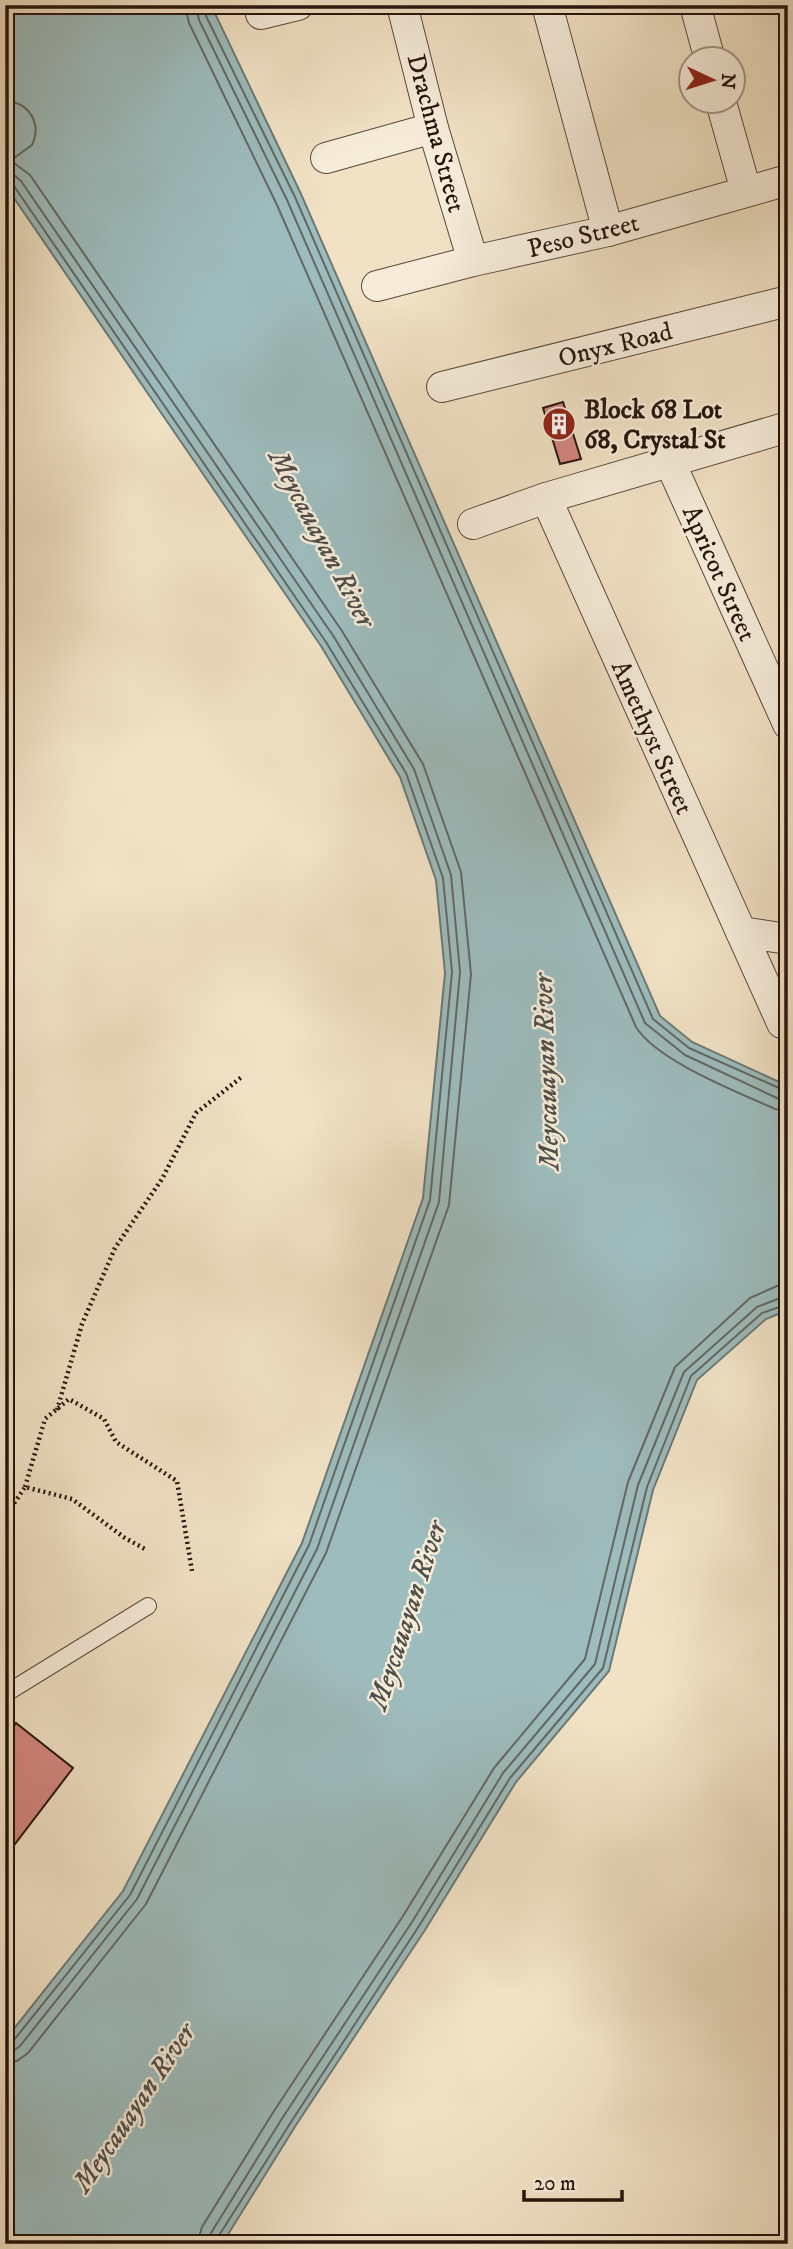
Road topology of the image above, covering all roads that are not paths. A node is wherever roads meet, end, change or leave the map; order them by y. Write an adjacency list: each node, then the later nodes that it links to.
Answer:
1 (298, 5): 5 (street)
2 (402, 5): 8 (street, Drachma Street)
3 (547, 5): 12 (street)
4 (695, 5): 6 (street)
5 (261, 14)
6 (706, 46)
7 (725, 116): 11 (street)
8 (433, 128): 9 (street); 13 (street, Drachma Street)
9 (326, 158)
10 (788, 180): 11 (street, Peso Street)
11 (746, 191): 12 (street, Peso Street)
12 (608, 231): 13 (street, Peso Street)
13 (473, 261): 14 (street, Peso Street)
14 (377, 286)
15 (788, 301): 16 (street, Onyx Road)
16 (442, 387)
17 (788, 427): 18 (street)
18 (669, 460): 19 (street); 21 (street, Apricot Street)
19 (546, 498): 20 (street); 22 (street, Amethyst Street)
20 (473, 524)
21 (788, 724)
22 (741, 932): 23 (street); 24 (street, Amethyst Street)
23 (788, 939)
24 (782, 1023)
25 (148, 1605): 26 (lane)
26 (5, 1694)

